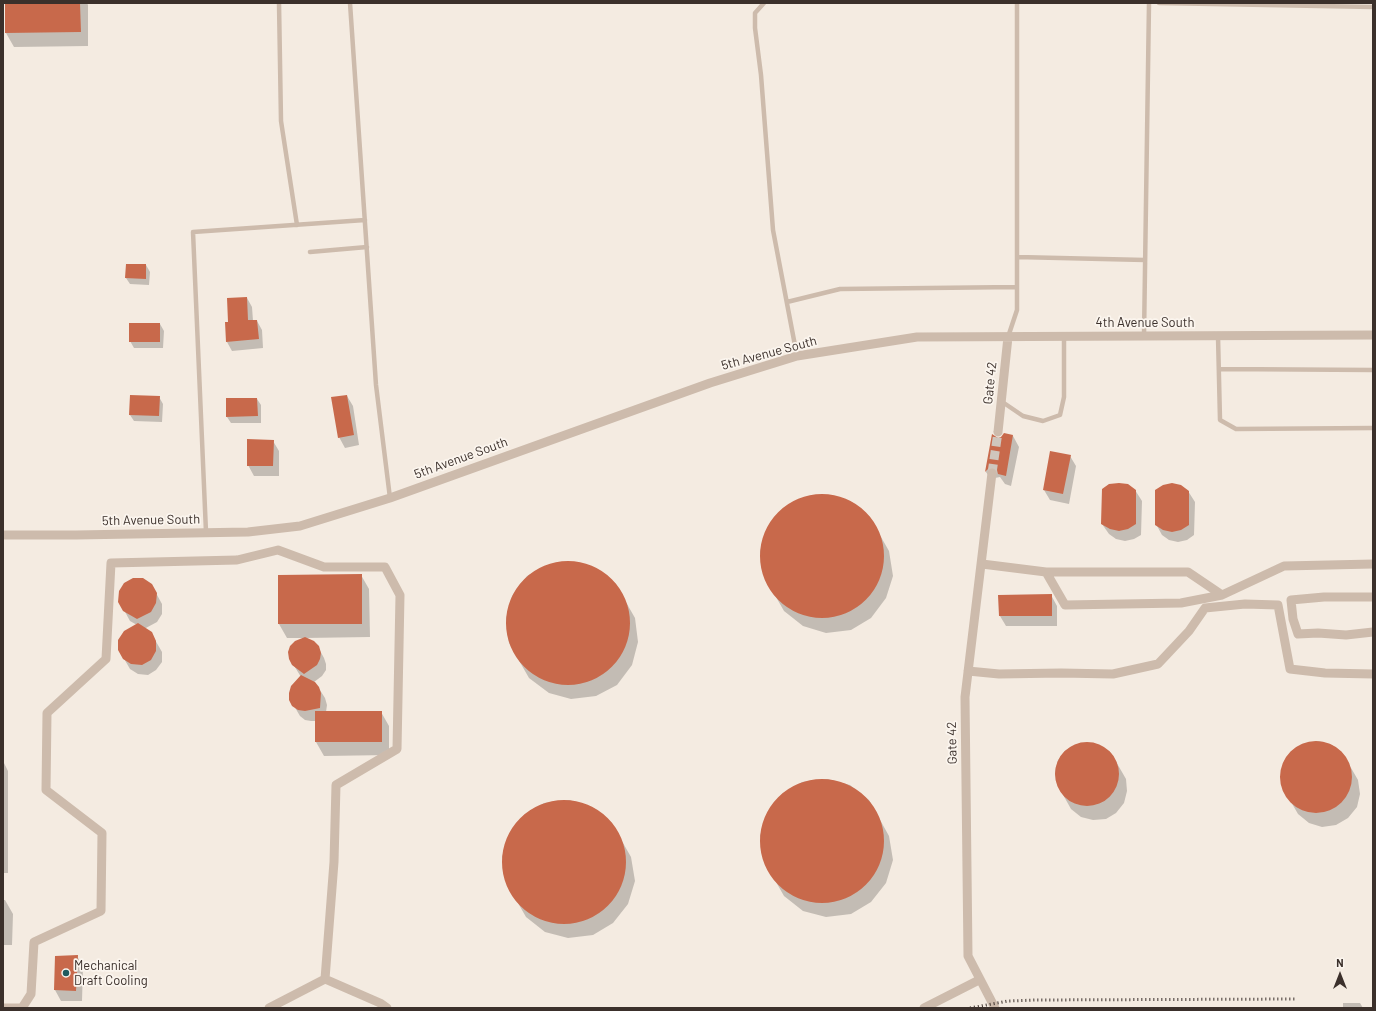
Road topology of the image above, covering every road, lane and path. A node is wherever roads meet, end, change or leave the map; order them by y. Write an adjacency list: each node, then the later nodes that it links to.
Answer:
1 (279, 3): 9 (lane)
2 (350, 3): 8 (lane)
3 (764, 3): 15 (lane)
4 (1016, 3): 12 (lane)
5 (1149, 3): 13 (lane)
6 (1159, 3): 7 (lane)
7 (1373, 7)
8 (365, 220): 9 (lane); 10 (lane)
9 (297, 225): 30 (lane)
10 (367, 248): 11 (lane); 29 (lane)
11 (310, 252)
12 (1016, 257): 13 (lane); 14 (lane)
13 (1145, 260): 17 (lane)
14 (1016, 288): 15 (lane); 20 (lane)
15 (787, 302): 22 (lane)
16 (1373, 335): 18 (street, 4th Avenue South)
17 (1144, 336): 18 (street, 4th Avenue South); 21 (street, 4th Avenue South)
18 (1218, 336): 23 (lane)
19 (917, 337): 20 (street, 4th Avenue South); 22 (street, 5th Avenue South)
20 (1008, 337): 21 (street, 4th Avenue South); 25 (street, Gate 42)
21 (1064, 337): 25 (lane)
22 (797, 356): 29 (street, 5th Avenue South)
23 (1220, 369): 24 (lane); 26 (lane)
24 (1373, 370)
25 (1001, 401): 27 (street, Gate 42)
26 (1373, 428)
27 (998, 432)
28 (992, 473): 32 (street, Gate 42)
29 (390, 498): 30 (street, 5th Avenue South)
30 (206, 532): 31 (street, 5th Avenue South)
31 (3, 535)
32 (982, 564): 34 (street); 38 (street, Gate 42)
33 (1373, 564): 35 (street)
34 (1046, 572): 35 (street); 35 (street)
35 (1222, 595)
36 (1373, 597): 37 (street)
37 (1373, 632)
38 (968, 671): 39 (street); 41 (street, Gate 42)
39 (1373, 674)
40 (325, 979): 43 (street); 44 (street); 45 (street)
41 (980, 980): 46 (street); 47 (street, Gate 42)
42 (3, 1008): 43 (street)
43 (22, 1008)
44 (269, 1008)
45 (387, 1008)
46 (924, 1008)
47 (994, 1008)

